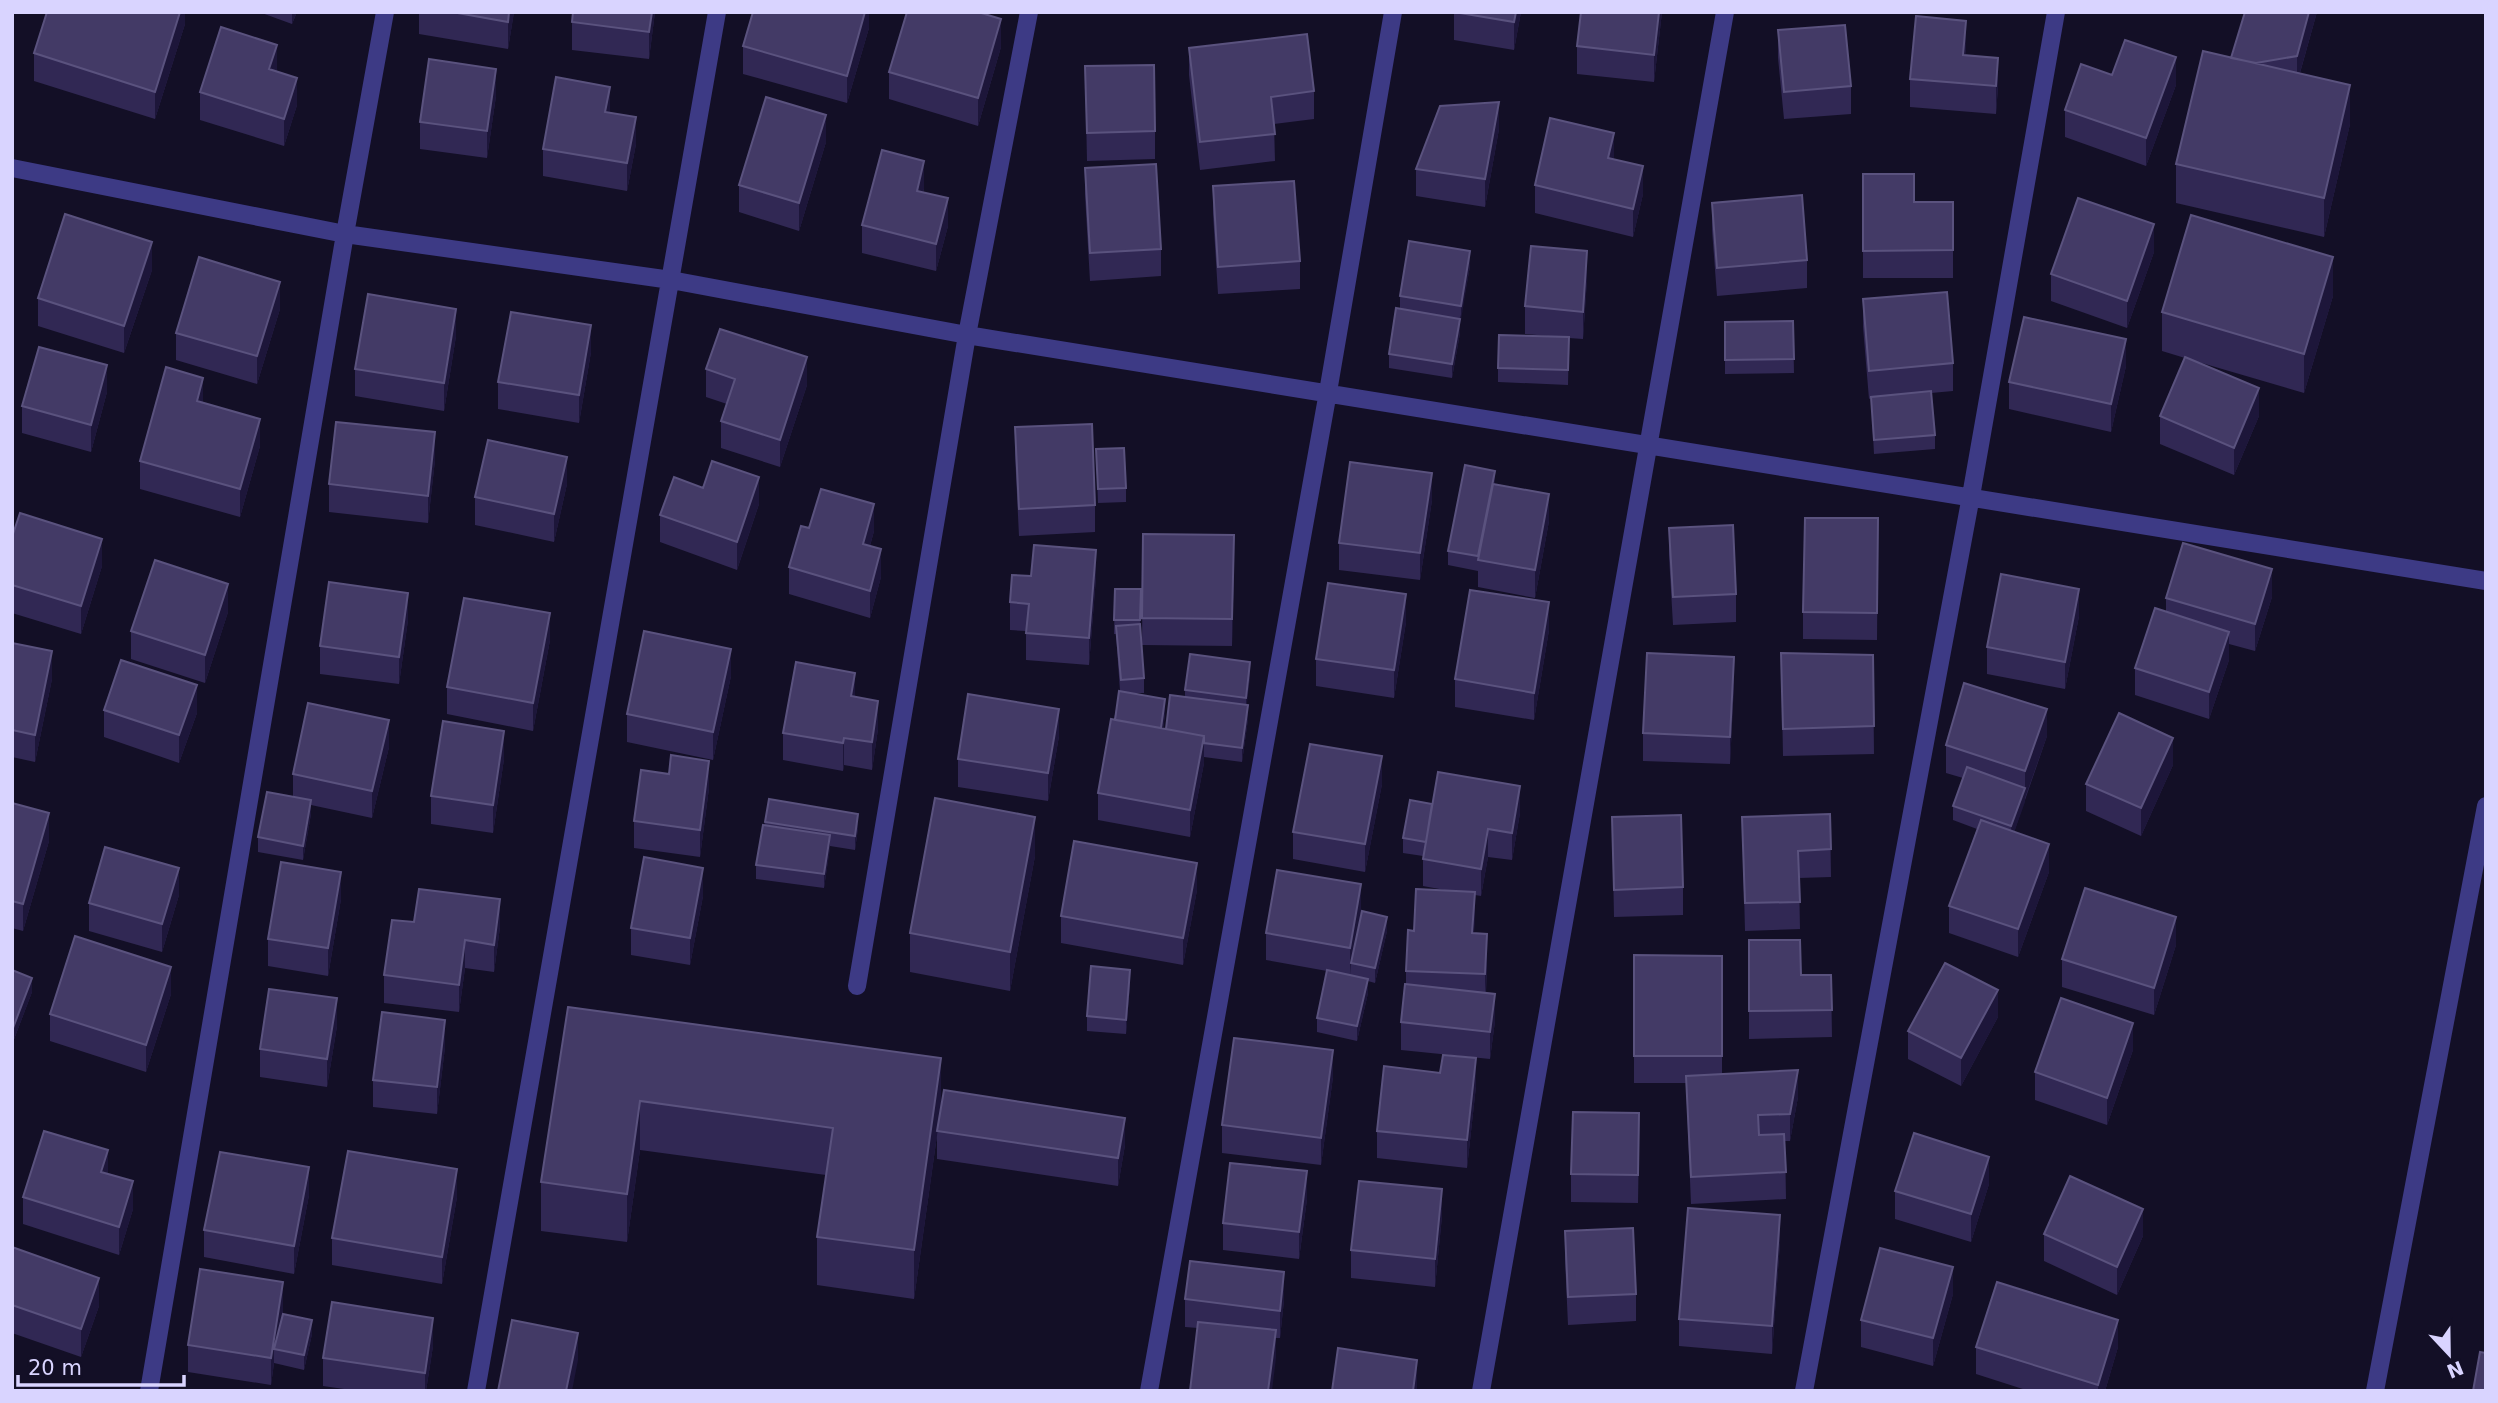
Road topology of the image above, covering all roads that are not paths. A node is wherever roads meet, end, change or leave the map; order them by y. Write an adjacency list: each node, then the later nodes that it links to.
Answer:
1 (385, 12): 8 (street)
2 (717, 12): 9 (street)
3 (1029, 12): 10 (street)
4 (1393, 12): 11 (street)
5 (1724, 12): 12 (street)
6 (2056, 12): 13 (street)
7 (12, 168): 8 (street)
8 (345, 234): 9 (street); 17 (street)
9 (671, 280): 10 (street); 18 (street)
10 (967, 335): 11 (street); 16 (street)
11 (1328, 393): 12 (street); 19 (street)
12 (1648, 444): 13 (street); 20 (street)
13 (1971, 496): 14 (street); 21 (street)
14 (2486, 581)
15 (2486, 806): 22 (street)
16 (857, 986)
17 (149, 1391)
18 (476, 1391)
19 (1149, 1391)
20 (1481, 1391)
21 (1804, 1391)
22 (2375, 1391)

